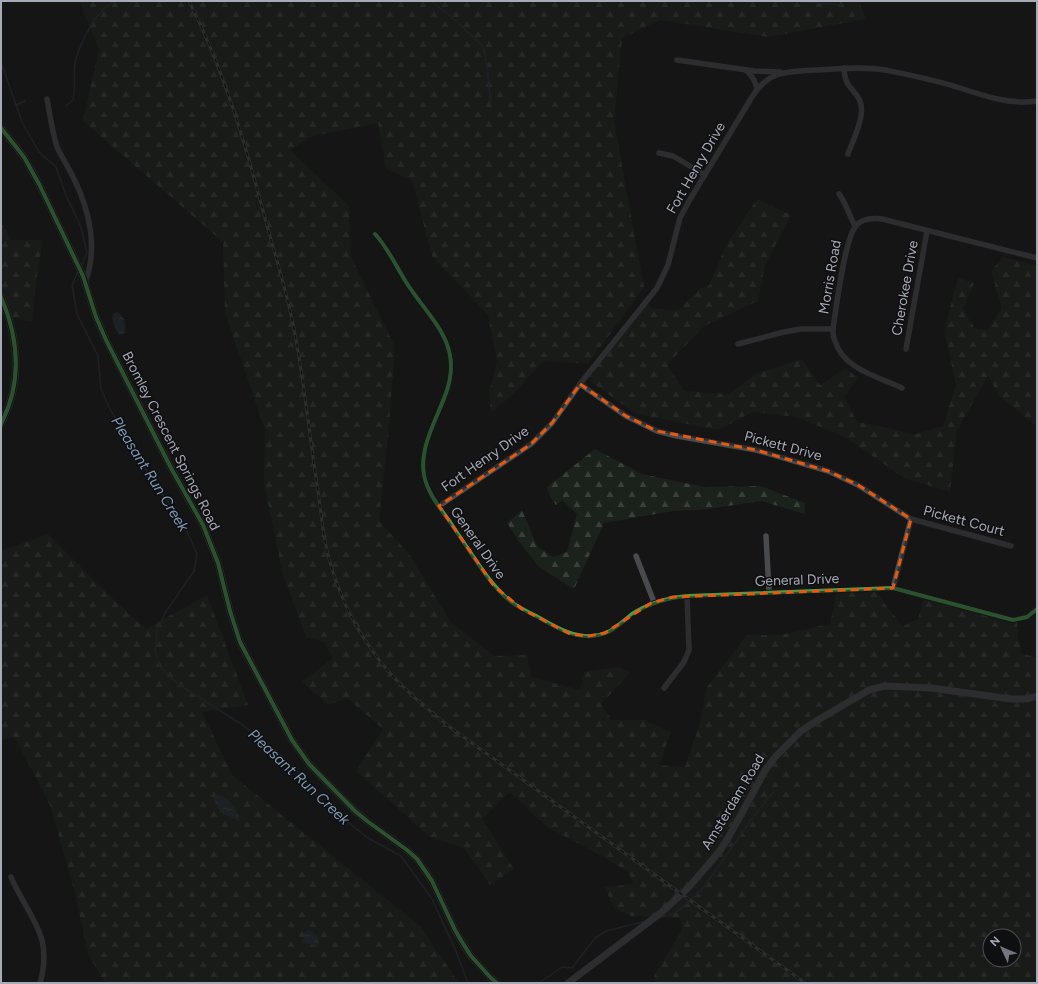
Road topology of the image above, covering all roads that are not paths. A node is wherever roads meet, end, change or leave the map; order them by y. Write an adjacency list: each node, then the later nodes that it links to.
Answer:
1 (677, 60): 3 (street)
2 (844, 68): 4 (street, Fort Henry Drive); 7 (street, Fort Henry Drive); 10 (street)
3 (746, 70): 4 (street); 5 (street)
4 (784, 72): 5 (street, Fort Henry Drive)
5 (757, 90): 11 (street, Fort Henry Drive)
6 (47, 99): 17 (street)
7 (1037, 101)
8 (1, 128): 17 (street, Bromley Crescent Springs Road)
9 (659, 153): 11 (street)
10 (848, 154)
11 (704, 175): 22 (street, Fort Henry Drive)
12 (839, 194): 13 (street)
13 (855, 226): 14 (street, Morris Road); 19 (street, Morris Road)
14 (927, 231): 16 (street, Morris Road); 21 (street, Cherokee Drive)
15 (375, 234): 25 (street, General Drive)
16 (1037, 258)
17 (84, 280): 39 (street, Bromley Crescent Springs Road)
18 (1, 297): 24 (street)
19 (833, 329): 20 (street); 23 (street, Morris Road)
20 (738, 344)
21 (906, 349)
22 (580, 384): 25 (street, Fort Henry Drive); 26 (street, Pickett Drive)
23 (902, 388)
24 (1, 424)
25 (439, 506): 33 (street, General Drive)
26 (911, 520): 28 (street, Pickett Court); 30 (street)
27 (766, 536): 31 (street)
28 (1011, 546)
29 (636, 556): 33 (street)
30 (893, 588): 31 (street, General Drive); 34 (street, General Drive)
31 (769, 592): 32 (street, General Drive)
32 (687, 596): 33 (street, General Drive); 35 (street)
33 (654, 602)
34 (1037, 609)
35 (664, 688)
36 (1037, 696): 40 (street, Amsterdam Road)
37 (11, 877): 38 (street)
38 (40, 983)
39 (497, 983)
40 (568, 983)

